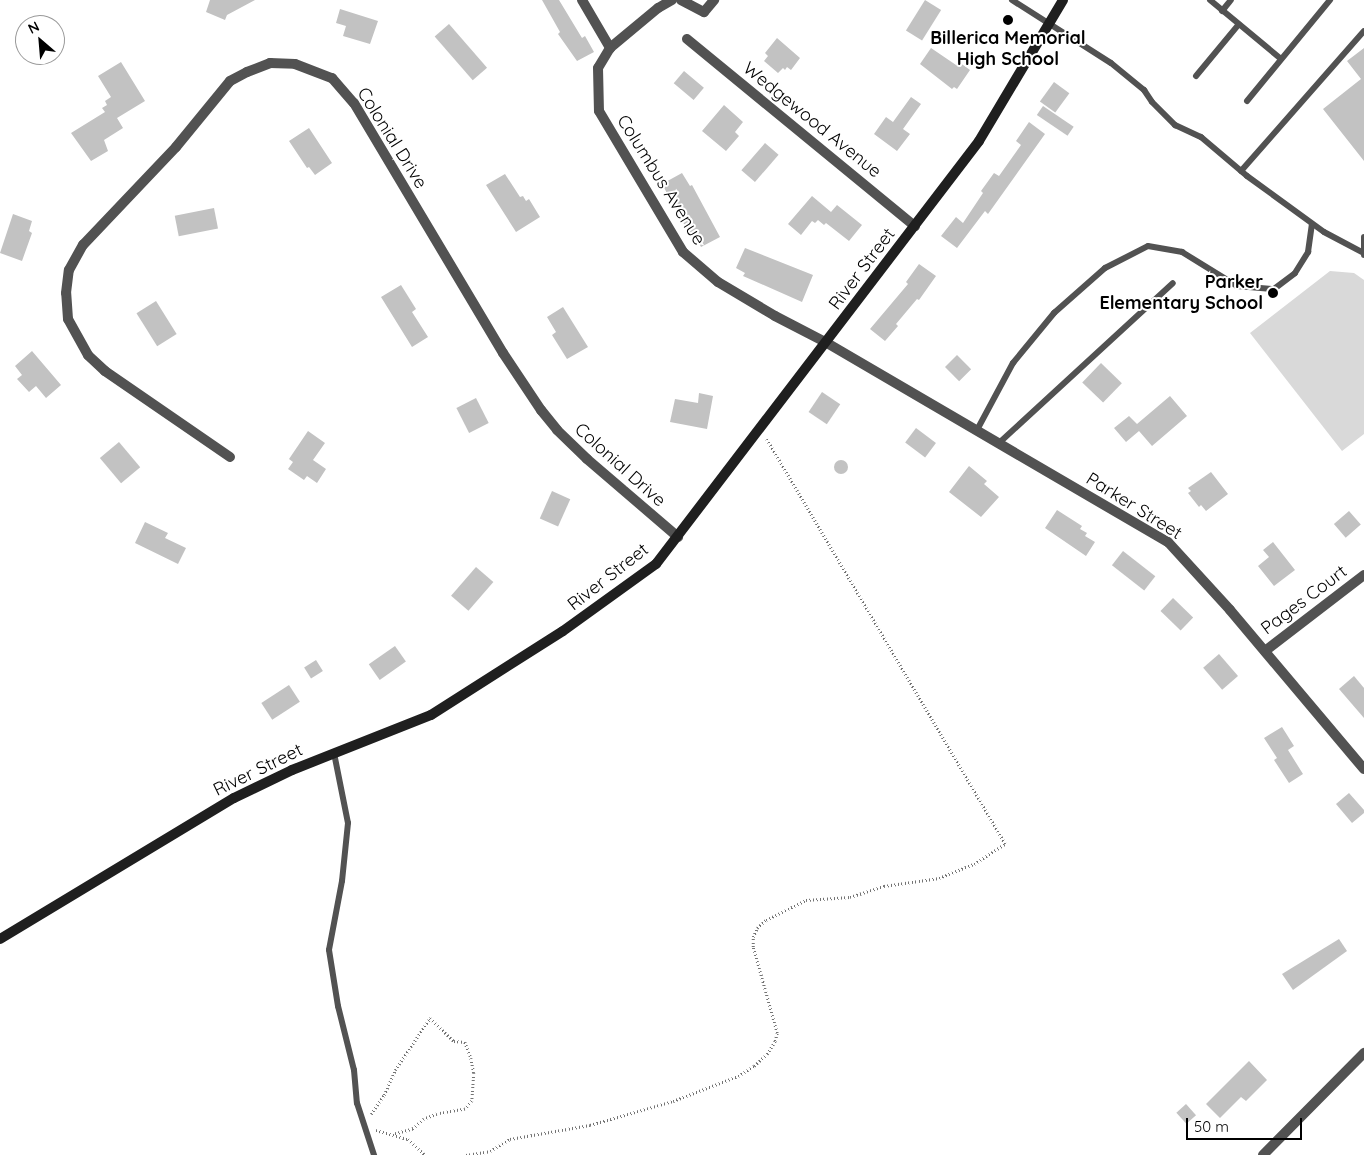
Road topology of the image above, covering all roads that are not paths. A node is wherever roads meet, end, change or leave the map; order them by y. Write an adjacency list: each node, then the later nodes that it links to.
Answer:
1 (582, 0): 15 (street)
2 (672, 0): 15 (street)
3 (681, 0): 4 (street)
4 (714, 0)
5 (1012, 0): 11 (lane)
6 (1063, 0): 11 (main road, River Street)
7 (1210, 0): 10 (lane)
8 (1231, 0): 10 (lane)
9 (1330, 0): 16 (lane)
10 (1222, 11): 12 (lane)
11 (1050, 24): 19 (lane); 21 (main road, River Street)
12 (1239, 24): 16 (lane); 17 (lane)
13 (1364, 31): 19 (lane)
14 (687, 40): 21 (street, Wedgewood Avenue)
15 (610, 48): 25 (street, Columbus Avenue)
16 (1281, 59): 18 (lane)
17 (1196, 76)
18 (1247, 101)
19 (1242, 172): 20 (lane)
20 (1312, 224): 23 (lane); 26 (lane)
21 (916, 226): 25 (main road, River Street)
22 (1364, 237): 23 (lane)
23 (1363, 254)
24 (1173, 282): 27 (lane)
25 (827, 342): 26 (street, Parker Street); 29 (main road, River Street)
26 (977, 430): 27 (street, Parker Street)
27 (999, 443): 31 (street, Parker Street)
28 (230, 458): 29 (street, Colonial Drive)
29 (678, 538): 32 (main road, River Street)
30 (1364, 575): 31 (street, Pages Court)
31 (1265, 651): 33 (street, Parker Street)
32 (334, 754): 34 (main road, River Street); 36 (lane)
33 (1364, 769)
34 (0, 939)
35 (1364, 1053): 37 (street)
36 (374, 1155)
37 (1263, 1155)

